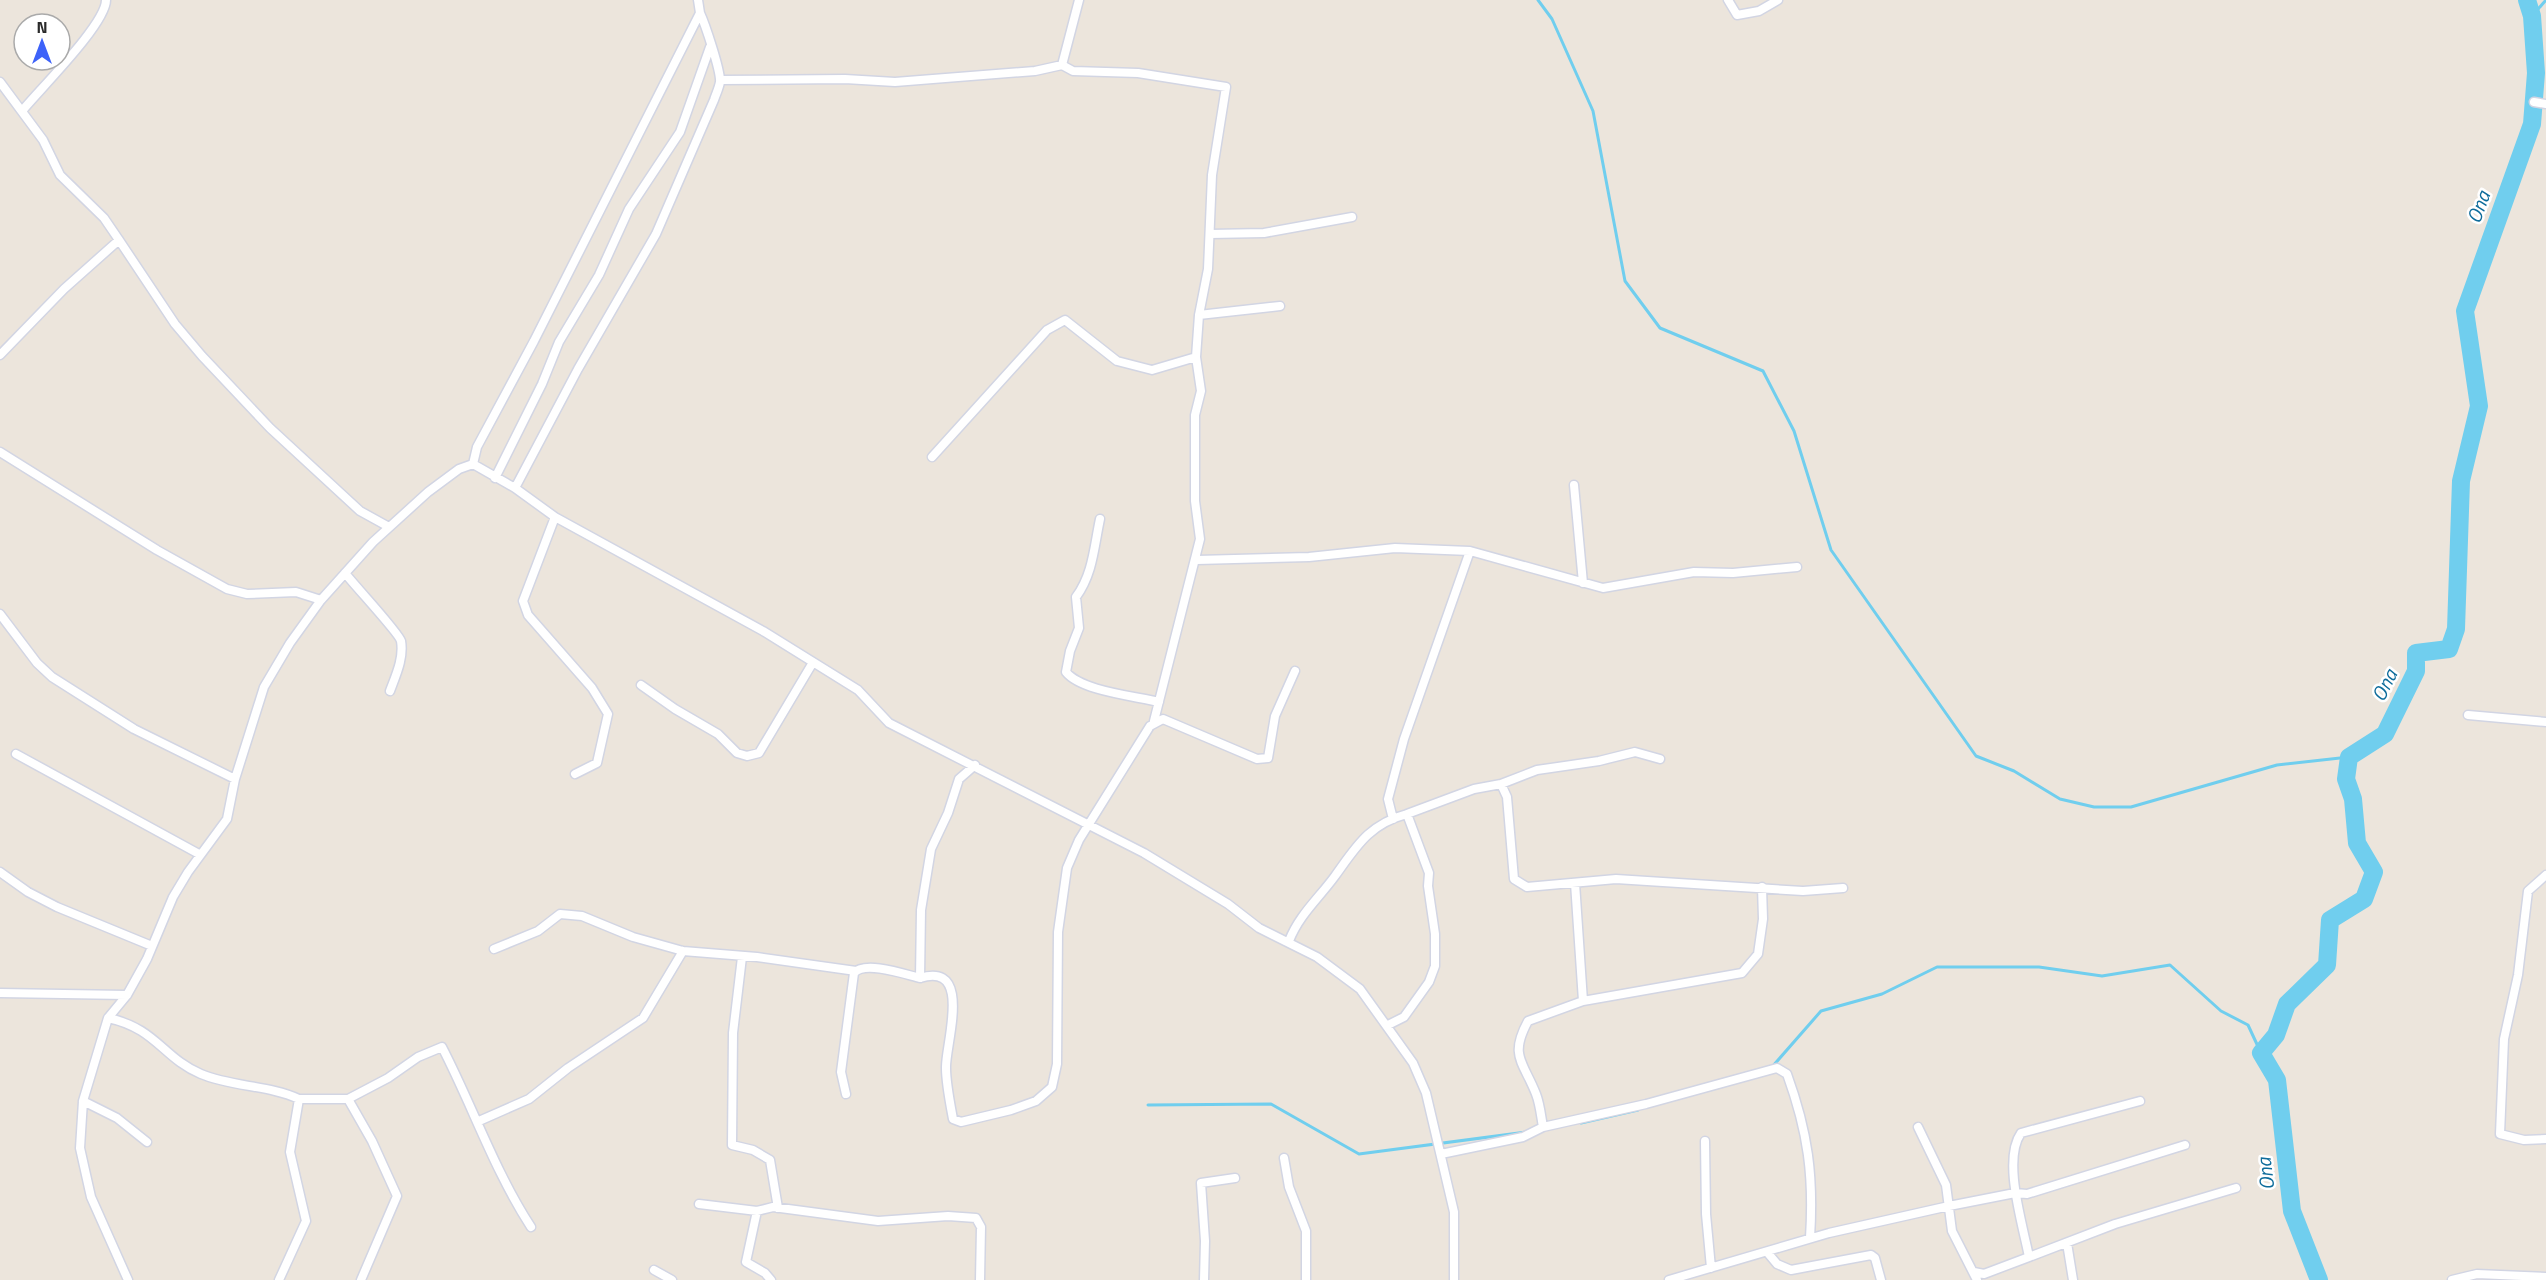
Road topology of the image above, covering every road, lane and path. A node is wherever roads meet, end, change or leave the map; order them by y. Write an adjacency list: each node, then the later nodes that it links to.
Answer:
1 (106, 0): 13 (street)
2 (698, 0): 6 (street)
3 (1079, 0): 8 (street)
4 (1728, 0): 5 (street)
5 (1778, 0)
6 (700, 13): 7 (street); 23 (street)
7 (710, 47): 9 (street); 24 (street)
8 (1062, 65): 9 (street); 15 (street)
9 (720, 80): 26 (street)
10 (0, 82): 13 (street)
11 (2534, 102): 12 (street)
12 (2546, 104)
13 (22, 111): 16 (street)
14 (1352, 217): 15 (street)
15 (1210, 234): 18 (street)
16 (119, 240): 19 (street); 29 (street)
17 (1281, 306): 18 (street)
18 (1199, 315): 20 (street)
19 (0, 355)
20 (1196, 357): 22 (street); 31 (street)
21 (0, 452): 35 (street)
22 (932, 457)
23 (473, 464): 24 (street); 29 (street)
24 (495, 478): 26 (street)
25 (1574, 485): 34 (street)
26 (515, 488): 27 (street)
27 (555, 517): 37 (street); 48 (street)
28 (1100, 519): 41 (street)
29 (389, 527): 33 (street)
30 (1470, 551): 31 (street); 34 (street); 52 (street)
31 (1197, 560): 41 (street)
32 (1797, 567): 34 (street)
33 (345, 573): 35 (street); 40 (street)
34 (1582, 583)
35 (321, 600): 49 (street)
36 (0, 614): 49 (street)
37 (812, 664): 39 (street); 47 (street)
38 (1295, 671): 43 (street)
39 (641, 685)
40 (390, 691)
41 (1159, 702): 43 (street)
42 (2468, 716): 44 (street)
43 (1154, 721): 53 (street)
44 (2546, 722)
45 (16, 754): 54 (street)
46 (1660, 759): 50 (street)
47 (975, 765): 53 (street); 66 (street)
48 (574, 774)
49 (235, 779): 54 (street)
50 (1501, 784): 51 (street); 57 (street)
51 (1407, 814): 52 (street); 71 (street)
52 (1393, 819): 60 (street)
53 (1089, 824): 60 (street); 66 (street)
54 (199, 854): 61 (street)
55 (0, 872): 61 (street)
56 (2546, 875): 80 (street)
57 (1575, 883): 58 (street); 69 (street)
58 (1762, 887): 59 (street); 69 (street)
59 (1843, 888)
60 (1289, 941): 71 (street)
61 (152, 946): 68 (street)
62 (494, 949): 63 (street)
63 (683, 951): 64 (street); 77 (street)
64 (742, 957): 65 (street); 91 (street)
65 (856, 970): 66 (street); 72 (street)
66 (920, 978)
67 (0, 993): 68 (street)
68 (127, 995): 70 (street)
69 (1582, 1001): 78 (street)
70 (108, 1018): 73 (street); 75 (street)
71 (1388, 1025): 84 (street)
72 (846, 1094)
73 (299, 1099): 74 (street); 103 (street)
74 (348, 1099): 77 (street); 104 (street)
75 (83, 1101): 82 (street); 102 (street)
76 (2140, 1101): 88 (street)
77 (479, 1121): 93 (street)
78 (1543, 1127): 84 (street); 94 (street)
79 (1918, 1127): 90 (street)
80 (2546, 1139)
81 (1705, 1141): 98 (street)
82 (147, 1142)
83 (2185, 1144): 88 (street)
84 (1441, 1154): 110 (street)
85 (1284, 1158): 109 (street)
86 (1235, 1178): 108 (street)
87 (2236, 1188): 95 (street)
88 (2015, 1193): 90 (street); 97 (street)
89 (699, 1204): 92 (street)
90 (1949, 1206): 94 (street); 100 (street)
91 (778, 1208): 92 (street); 107 (street)
92 (757, 1211): 106 (street)
93 (531, 1227)
94 (1810, 1238): 96 (street)
95 (2067, 1244): 97 (street); 113 (street)
96 (1767, 1252): 98 (street); 112 (street)
97 (2029, 1257): 100 (street)
98 (1711, 1268): 111 (street)
99 (654, 1270): 105 (street)
100 (1975, 1276)
101 (2546, 1277): 114 (street)
102 (128, 1280)
103 (279, 1280)
104 (361, 1280)
105 (672, 1280)
106 (771, 1280)
107 (980, 1280)
108 (1204, 1280)
109 (1305, 1280)
110 (1454, 1280)
111 (1669, 1280)
112 (1881, 1280)
113 (2073, 1280)
114 (2452, 1280)

